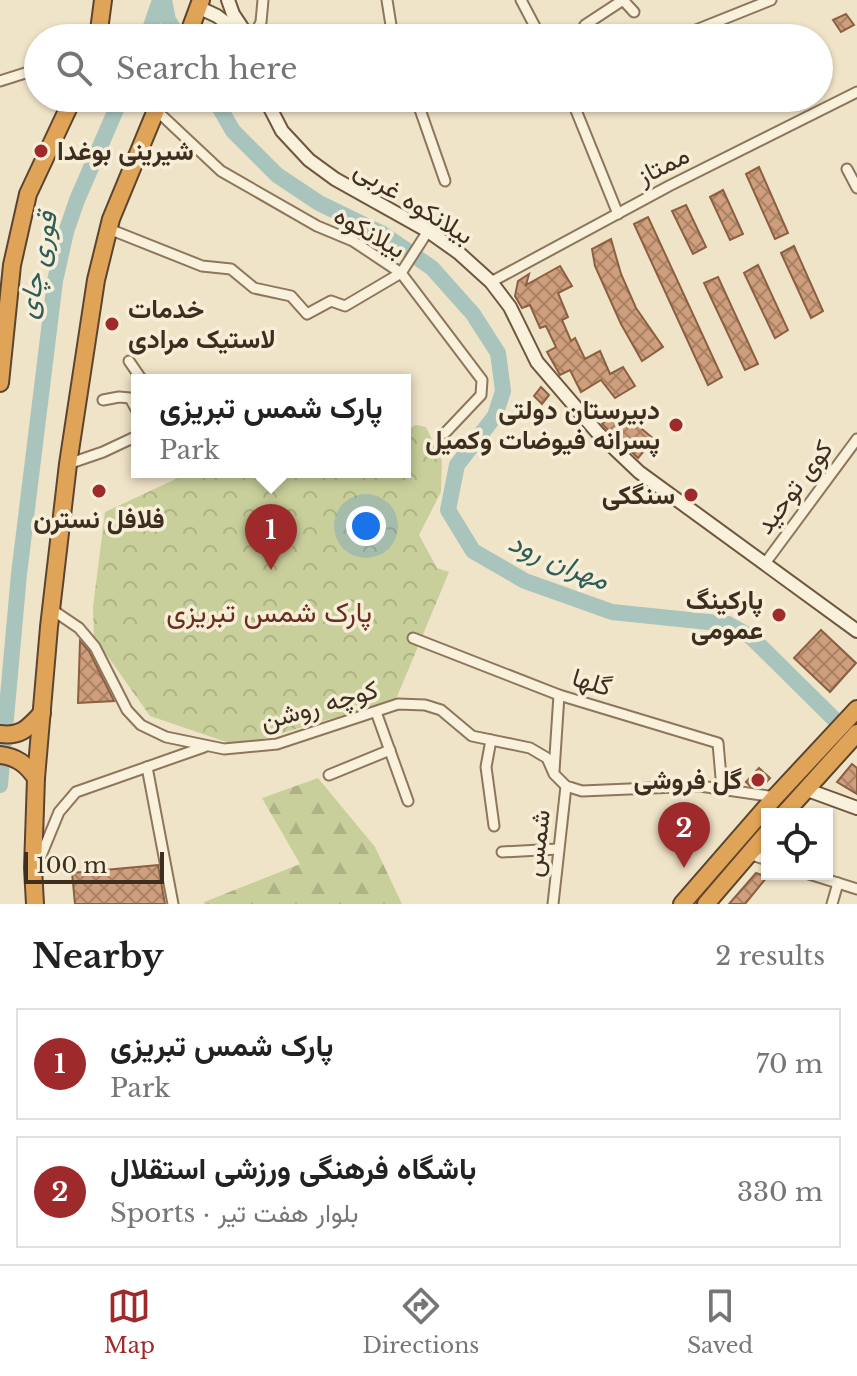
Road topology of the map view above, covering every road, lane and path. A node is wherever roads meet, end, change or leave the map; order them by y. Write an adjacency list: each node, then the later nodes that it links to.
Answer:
1 (103, 0): 10 (highway)
2 (228, 0): 13 (street)
3 (263, 0): 14 (street)
4 (387, 0): 15 (street)
5 (521, 0): 16 (street)
6 (638, 0): 9 (street)
7 (771, 0): 18 (street)
8 (200, 4): 11 (highway); 12 (street)
9 (627, 5): 17 (street)
10 (100, 24)
11 (192, 24)
12 (229, 24)
13 (240, 24)
14 (260, 24)
15 (391, 24)
16 (534, 24)
17 (587, 24)
18 (711, 24)
19 (24, 73): 20 (street)
20 (0, 81)
21 (857, 92): 22 (street, ممتاز)
22 (833, 104)
23 (66, 112): 40 (highway)
24 (156, 112): 34 (highway)
25 (166, 112): 36 (street, بیلانکوه)
26 (272, 112): 35 (street, بیلانکوه غربی)
27 (421, 112): 31 (street)
28 (577, 112): 33 (street)
29 (818, 112): 33 (street, ممتاز)
30 (847, 169): 32 (street)
31 (445, 181)
32 (857, 188)
33 (618, 214): 37 (street, ممتاز)
34 (109, 229): 36 (street); 46 (highway)
35 (428, 231): 36 (street); 37 (street, بیلانکوه غربی)
36 (401, 273): 43 (street, بیلانکوه)
37 (491, 282): 47 (street, بیلانکوه غربی)
38 (129, 361): 39 (street)
39 (138, 374)
40 (0, 383)
41 (103, 400): 42 (street)
42 (131, 400)
43 (445, 433)
44 (131, 439): 46 (street)
45 (857, 439): 47 (street, کوی توحید)
46 (68, 464): 48 (highway)
47 (766, 562): 49 (street, بیلانکوه غربی)
48 (51, 609): 54 (highway); 58 (street, کوچه روشن)
49 (857, 631)
50 (413, 638): 51 (street, گلها)
51 (559, 695): 63 (street); 67 (street, گلها)
52 (857, 709): 59 (highway)
53 (376, 712): 57 (street, کوچه روشن); 58 (street, کوچه روشن); 60 (street)
54 (42, 713): 56 (highway); 65 (highway)
55 (857, 733): 59 (highway)
56 (0, 734)
57 (491, 740): 63 (street, کوچه روشن); 73 (street)
58 (207, 746): 62 (street)
59 (834, 746): 68 (highway); 69 (highway)
60 (390, 750): 64 (street); 70 (street)
61 (0, 755): 65 (highway)
62 (147, 767): 79 (street); 84 (street)
63 (554, 774): 66 (street, کوچه روشن)
64 (329, 775)
65 (36, 778): 79 (highway)
66 (566, 786): 67 (street); 75 (street, شمس)
67 (722, 789): 69 (street)
68 (805, 789): 71 (highway); 72 (street)
69 (775, 797): 86 (highway)
70 (408, 801)
71 (789, 808)
72 (857, 808)
73 (494, 826)
74 (761, 840): 77 (highway)
75 (558, 849): 76 (street); 85 (street, شمس)
76 (502, 852)
77 (749, 854): 78 (street); 87 (highway)
78 (761, 858)
79 (33, 877): 83 (highway)
80 (828, 880): 81 (street)
81 (838, 883): 82 (street); 88 (street)
82 (857, 889)
83 (35, 904)
84 (173, 904)
85 (553, 904)
86 (682, 904)
87 (706, 904)
88 (832, 904)

